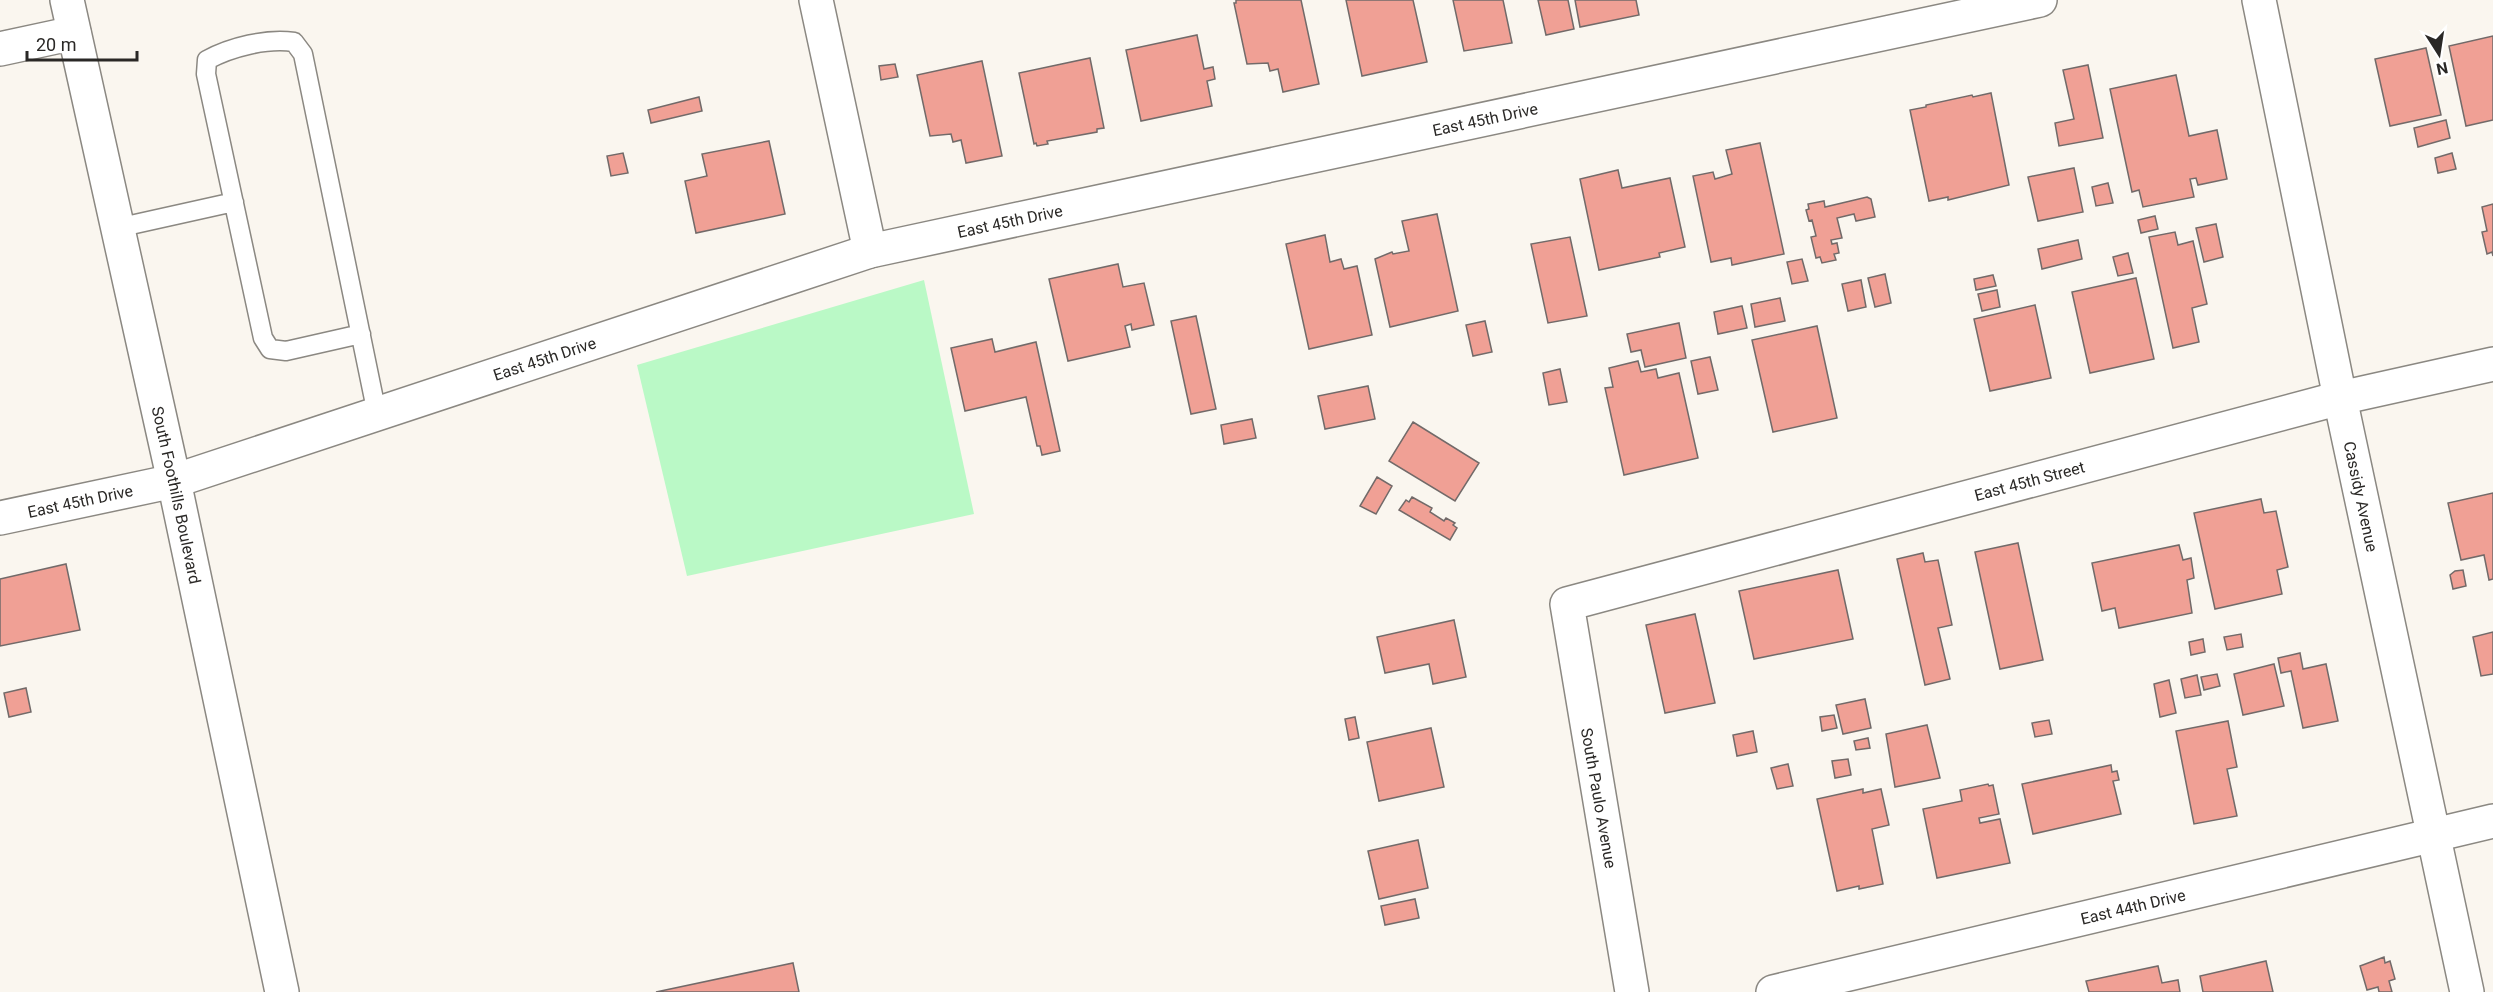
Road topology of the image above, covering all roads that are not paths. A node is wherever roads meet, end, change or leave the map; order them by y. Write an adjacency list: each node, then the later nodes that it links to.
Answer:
1 (67, 0): 5 (street, South Foothills Boulevard)
2 (816, 0): 9 (street)
3 (2040, 0): 9 (street, East 45th Drive)
4 (2259, 0): 12 (street, Cassidy Avenue)
5 (74, 33): 6 (street); 8 (street, South Foothills Boulevard)
6 (0, 49)
7 (234, 202): 8 (lane); 10 (lane); 10 (lane)
8 (117, 228): 14 (street, South Foothills Boulevard)
9 (870, 251): 13 (street, East 45th Drive)
10 (361, 334): 13 (lane)
11 (2493, 364): 12 (street, East 45th Street)
12 (2340, 398): 16 (street, East 45th Street); 18 (street, Cassidy Avenue)
13 (377, 414): 14 (street, East 45th Drive)
14 (174, 481): 15 (street, East 45th Drive); 19 (street, South Foothills Boulevard)
15 (0, 518)
16 (1567, 604): 20 (street, South Paulo Avenue)
17 (2493, 821): 18 (street, East 44th Drive)
18 (2432, 834): 21 (street, East 44th Drive); 22 (street, Cassidy Avenue)
19 (282, 992)
20 (1632, 992)
21 (1773, 992)
22 (2467, 992)

